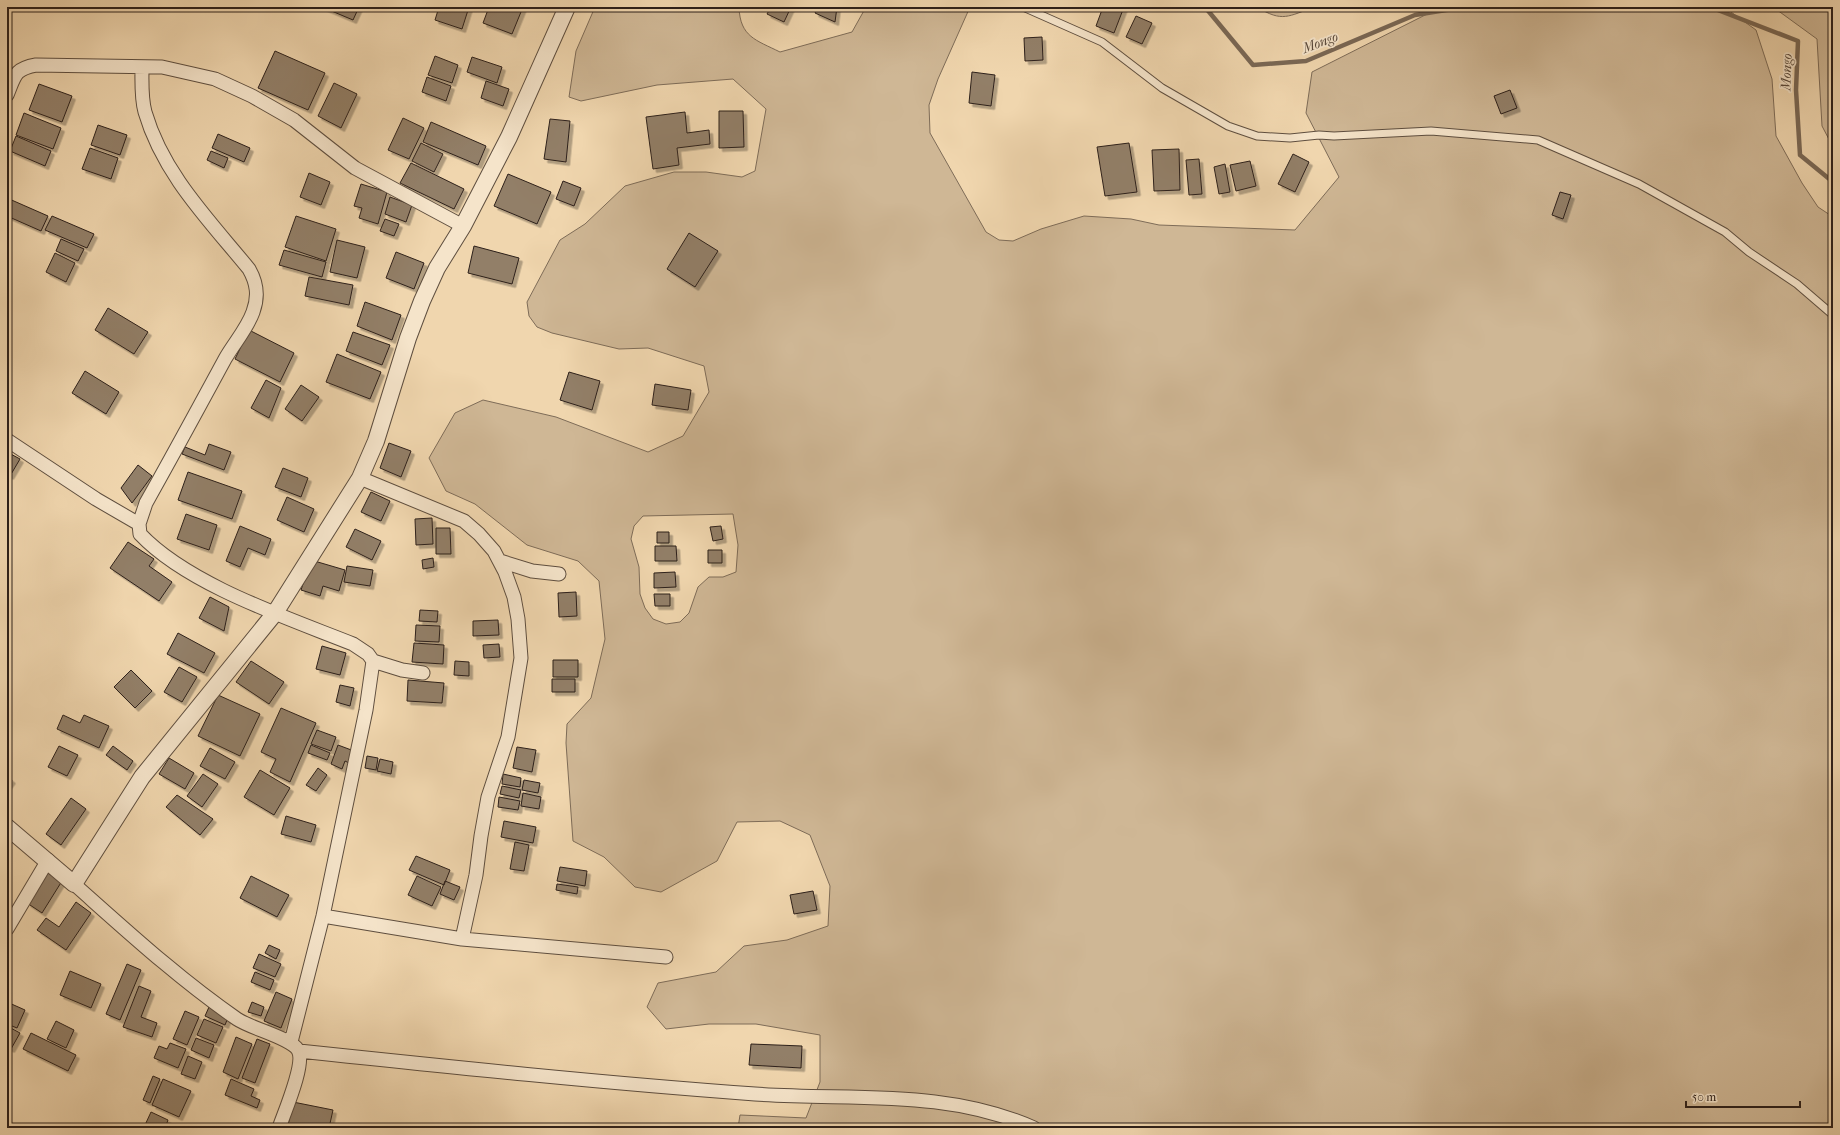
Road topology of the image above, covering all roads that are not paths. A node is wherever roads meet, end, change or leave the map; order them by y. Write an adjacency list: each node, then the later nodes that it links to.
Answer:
1 (567, 7): 5 (street)
2 (1023, 7): 6 (lane)
3 (145, 66): 4 (street); 5 (street); 9 (street)
4 (7, 95)
5 (463, 226): 8 (street)
6 (1833, 314)
7 (7, 440): 9 (street)
8 (360, 478): 10 (street); 12 (street)
9 (139, 524): 12 (street)
10 (500, 561): 11 (street); 20 (street)
11 (559, 574)
12 (276, 613): 13 (street); 17 (street)
13 (375, 662): 14 (street); 18 (street)
14 (423, 673)
15 (7, 827): 16 (street)
16 (48, 860): 17 (street); 19 (street)
17 (74, 884): 22 (street)
18 (323, 916): 20 (street); 22 (street)
19 (7, 929)
20 (462, 939): 21 (street)
21 (666, 957)
22 (295, 1046): 23 (street); 24 (street)
23 (279, 1128)
24 (1034, 1128)

